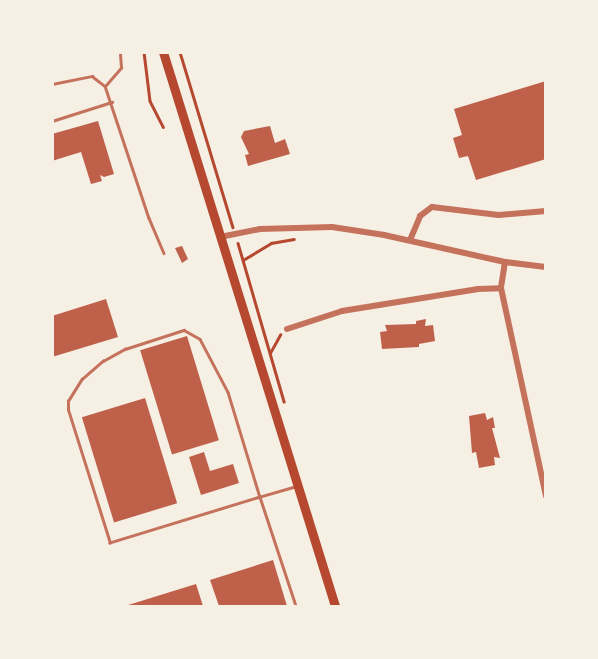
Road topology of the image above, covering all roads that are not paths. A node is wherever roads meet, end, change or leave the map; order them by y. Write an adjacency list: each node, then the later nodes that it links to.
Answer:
1 (120, 52): 4 (lane)
2 (163, 52): 8 (main road)
3 (52, 84): 4 (lane)
4 (105, 86): 5 (lane)
5 (112, 102): 6 (lane); 10 (lane)
6 (52, 121)
7 (545, 211): 9 (street)
8 (220, 237): 9 (street); 15 (main road)
9 (410, 240): 11 (street)
10 (164, 253)
11 (505, 262): 12 (street); 13 (street)
12 (545, 267)
13 (501, 288): 14 (street); 16 (street)
14 (287, 329)
15 (298, 486): 17 (lane); 19 (main road)
16 (545, 496)
17 (260, 498): 17 (lane); 18 (lane)
18 (296, 607)
19 (335, 607)

